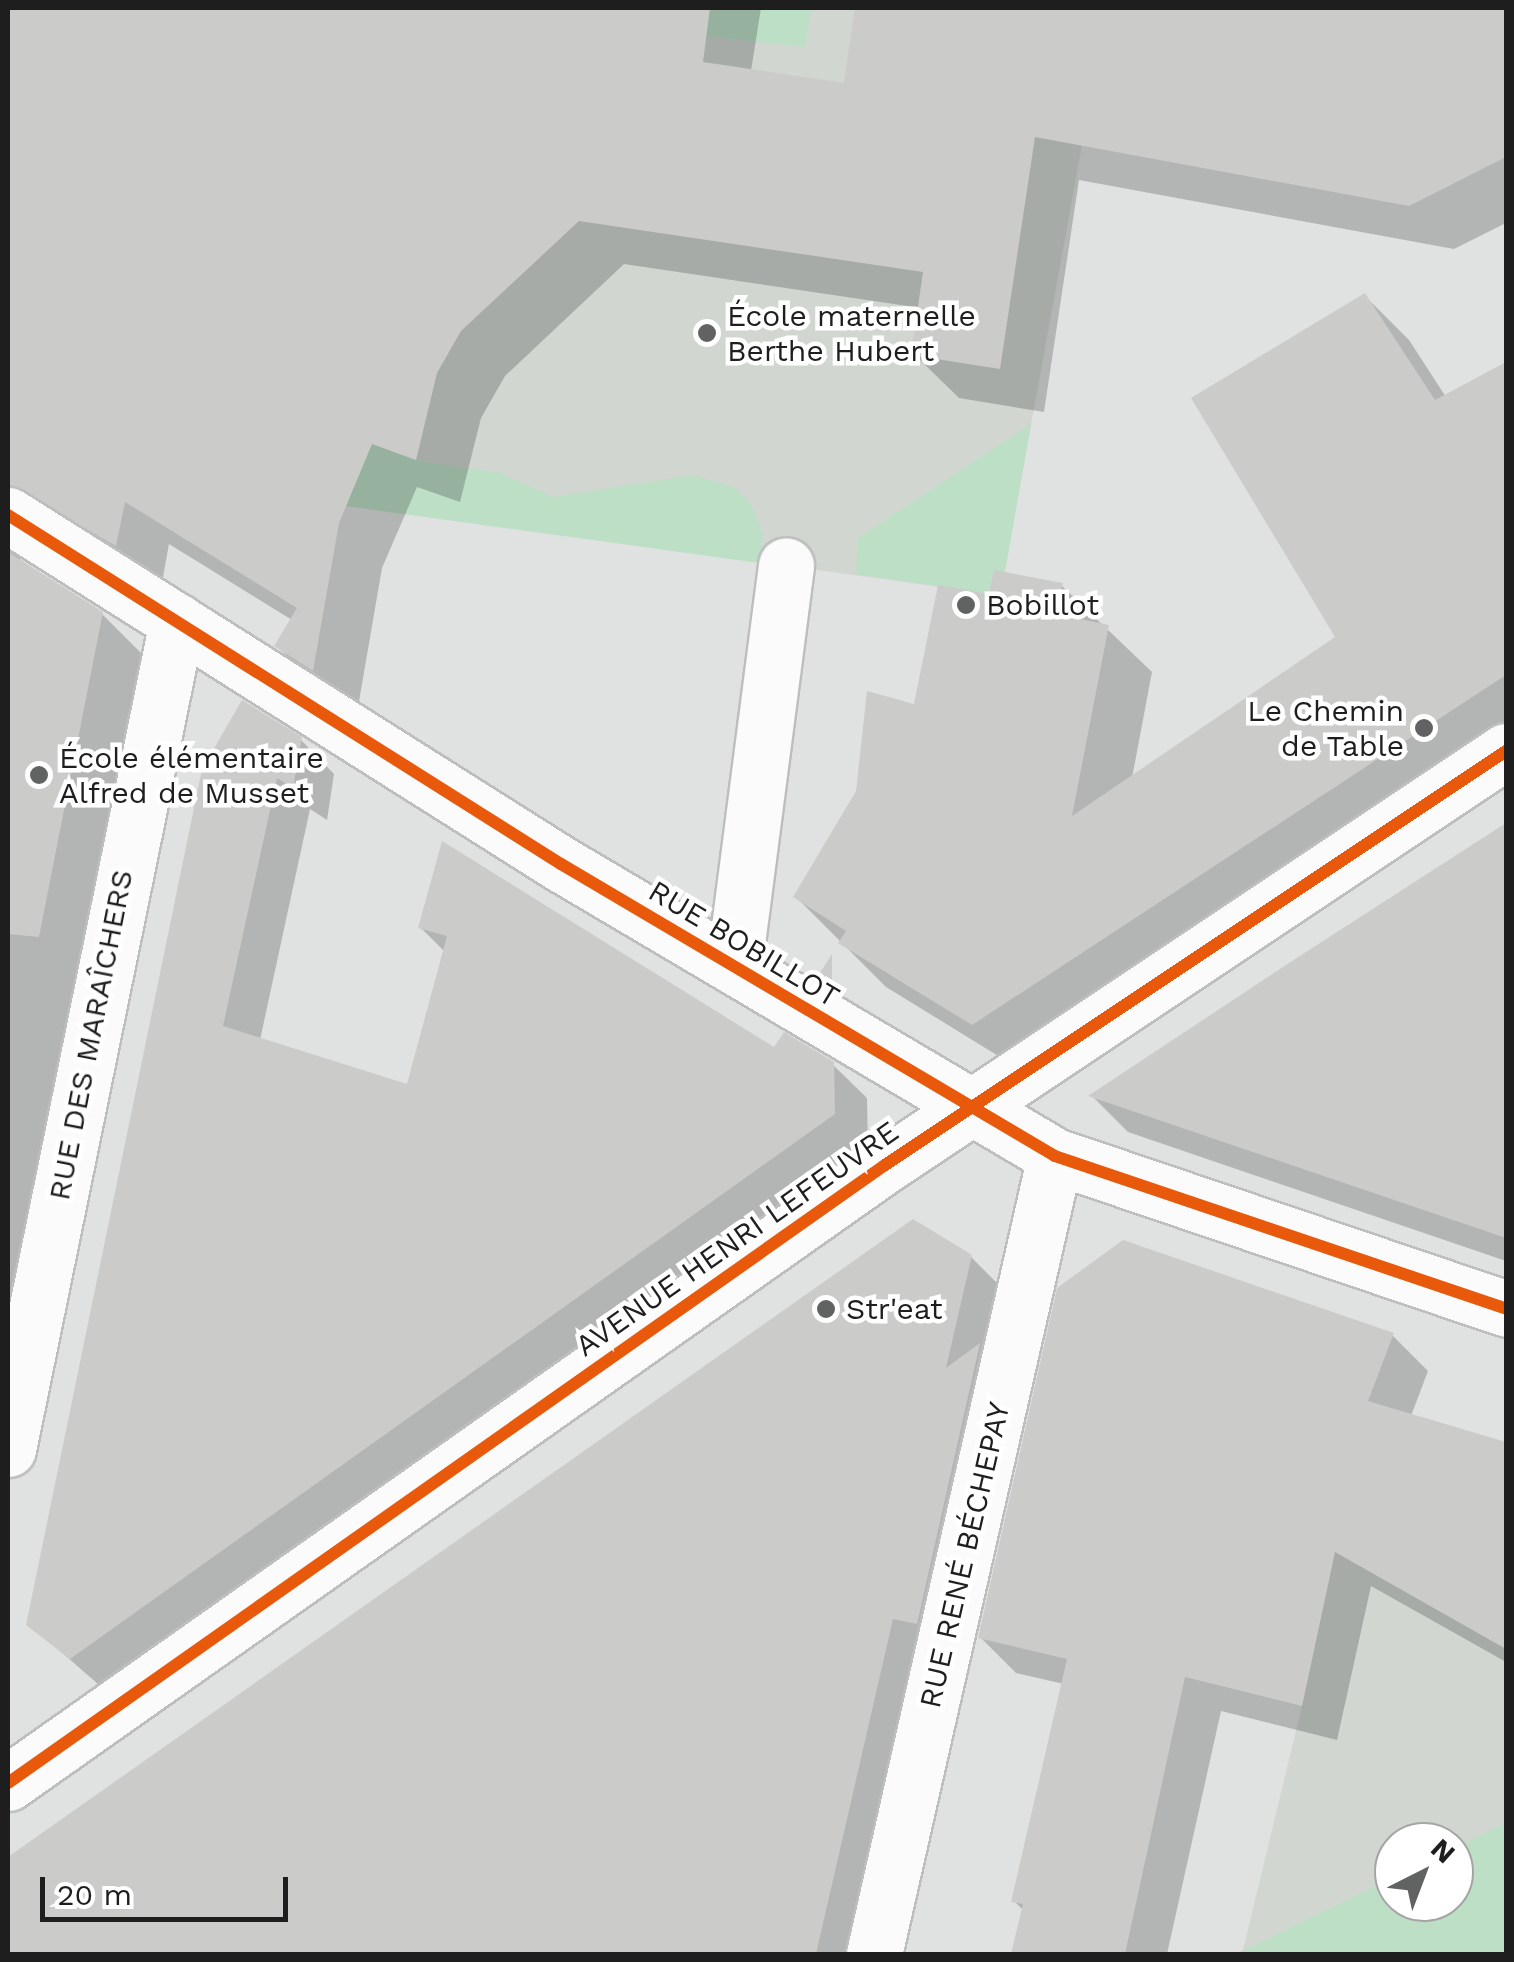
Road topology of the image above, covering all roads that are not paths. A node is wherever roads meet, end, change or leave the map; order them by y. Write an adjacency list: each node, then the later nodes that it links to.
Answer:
1 (8, 515): 3 (street, RUE BOBILLOT)
2 (786, 565): 5 (street)
3 (177, 621): 5 (street, RUE BOBILLOT); 9 (street, RUE DES MARAÎCHERS)
4 (1506, 751): 6 (street, AVENUE HENRI LEFEUVRE)
5 (734, 966): 6 (street, RUE BOBILLOT)
6 (969, 1108): 7 (street, RUE BOBILLOT); 10 (street, AVENUE HENRI LEFEUVRE)
7 (1056, 1156): 8 (street, RUE BOBILLOT); 11 (street, RUE RENÉ BÉCHEPAY)
8 (1506, 1309)
9 (8, 1449)
10 (8, 1783)
11 (874, 1954)

